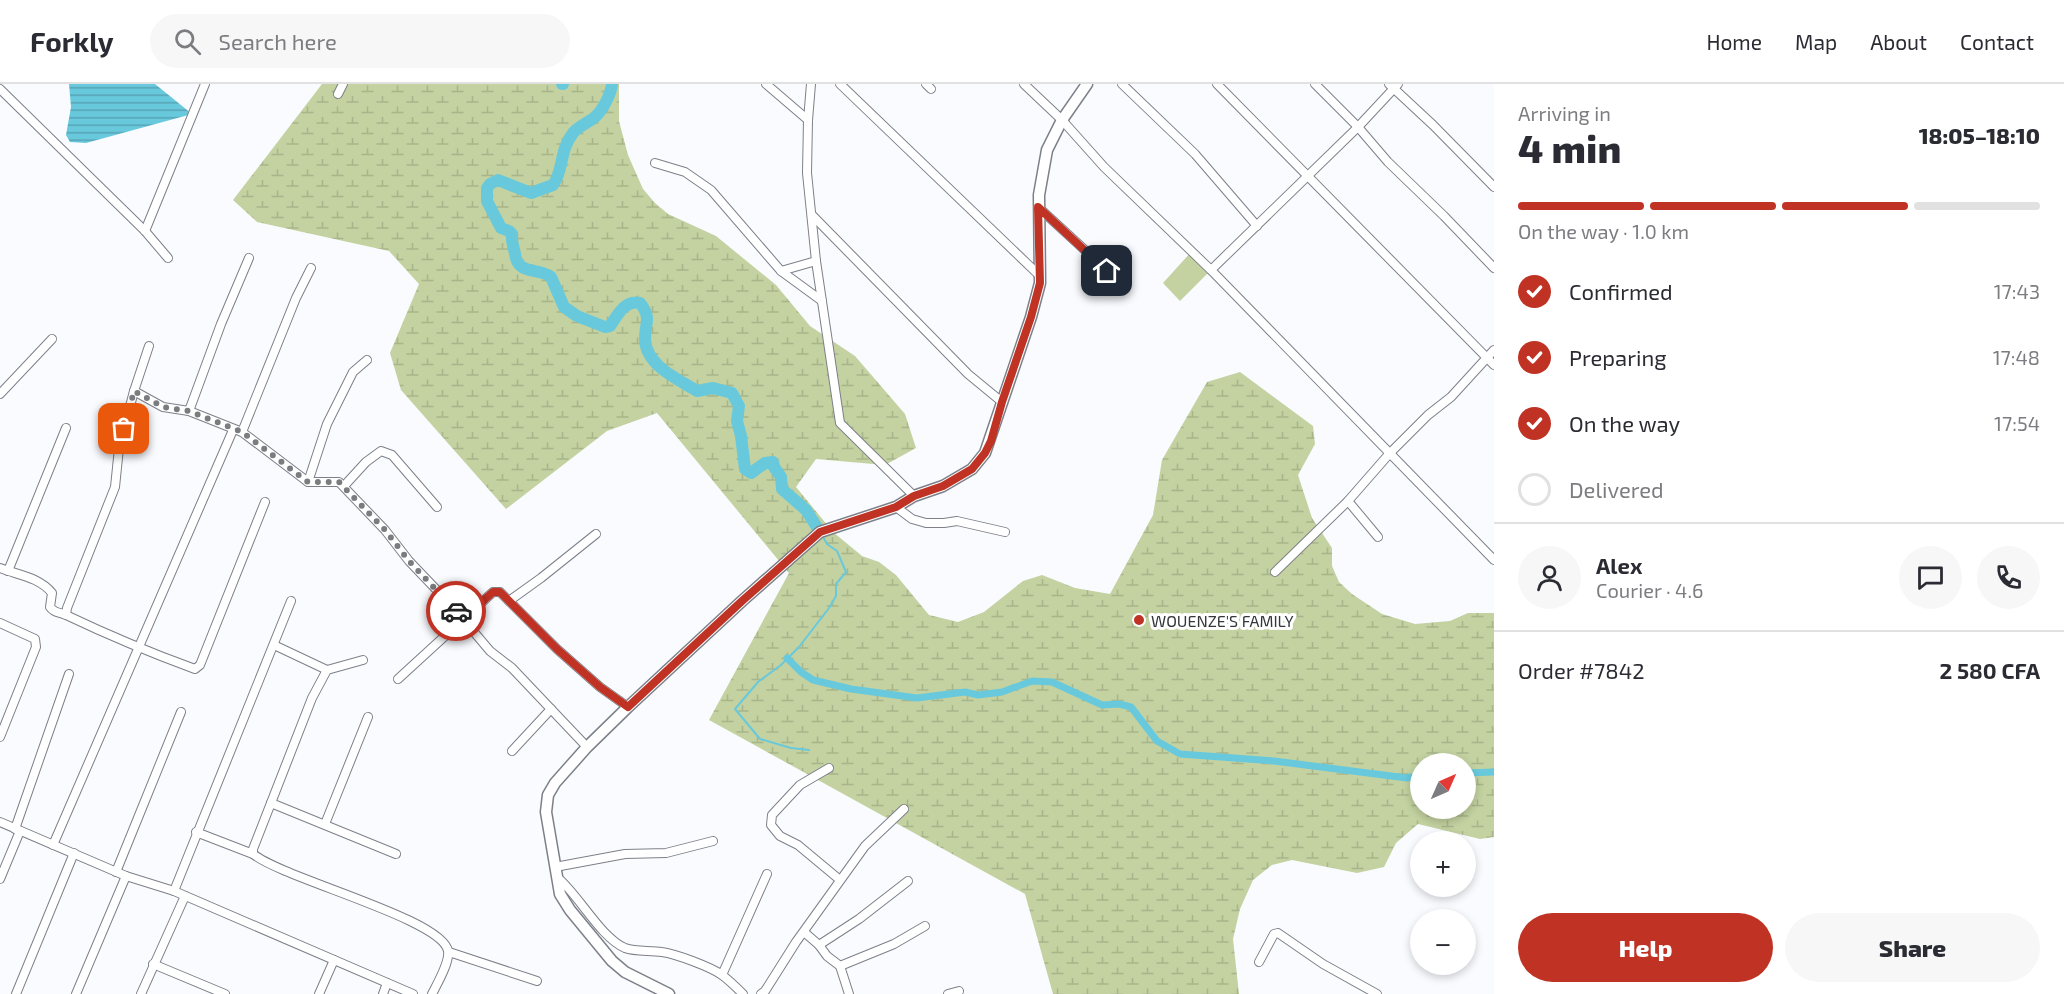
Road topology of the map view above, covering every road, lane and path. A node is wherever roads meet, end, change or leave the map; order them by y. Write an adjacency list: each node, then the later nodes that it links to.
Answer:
1 (205, 84): 23 (street)
2 (343, 84): 13 (street)
3 (766, 84): 14 (street)
4 (811, 84): 14 (street)
5 (840, 84): 31 (street)
6 (1024, 84): 15 (street)
7 (1087, 84): 15 (main road)
8 (1122, 84): 22 (street)
9 (1217, 84): 18 (street)
10 (1316, 84): 16 (street)
11 (1394, 86): 16 (street); 19 (street)
12 (0, 89): 23 (street)
13 (338, 94)
14 (808, 120): 21 (street)
15 (1062, 120): 20 (main road); 29 (street)
16 (1358, 127): 18 (street); 28 (street)
17 (655, 163): 30 (street)
18 (1308, 174): 22 (street); 37 (street)
19 (1493, 185)
20 (1038, 207): 31 (main road); 32 (street)
21 (812, 215): 26 (street); 42 (street)
22 (1257, 226): 29 (street)
23 (145, 231): 24 (street)
24 (168, 258)
25 (249, 258): 43 (street)
26 (816, 261): 30 (street); 33 (street)
27 (310, 268): 46 (street)
28 (1494, 268)
29 (1211, 270): 47 (street)
30 (781, 271): 33 (street)
31 (1040, 276): 42 (main road)
32 (1124, 286)
33 (822, 301): 50 (street)
34 (52, 339): 41 (street)
35 (149, 346): 40 (street)
36 (1494, 350): 37 (street)
37 (1487, 358): 39 (street); 47 (street)
38 (367, 360): 48 (street)
39 (1494, 365)
40 (134, 391): 43 (street); 63 (street)
41 (0, 394)
42 (1002, 402): 50 (main road)
43 (189, 411): 45 (street)
44 (66, 428): 59 (street)
45 (233, 430): 46 (street); 67 (street)
46 (242, 432): 48 (street)
47 (1390, 453): 51 (street); 58 (street)
48 (308, 482): 49 (street)
49 (344, 486): 53 (street); 64 (street)
50 (914, 496): 54 (main road)
51 (1348, 501): 57 (street); 60 (street)
52 (265, 502): 67 (street)
53 (437, 507)
54 (896, 507): 55 (street); 72 (main road)
55 (1005, 532)
56 (596, 534): 62 (street)
57 (1378, 537)
58 (1494, 560)
59 (4, 570): 63 (street)
60 (1275, 572)
61 (291, 601): 66 (street)
62 (509, 601): 64 (street); 72 (street)
63 (66, 615): 67 (street)
64 (462, 620): 71 (street); 73 (street)
65 (0, 622): 76 (street)
66 (274, 645): 69 (street); 85 (street)
67 (137, 648): 87 (street)
68 (363, 660): 69 (street)
69 (327, 670): 80 (street)
70 (69, 674): 84 (street)
71 (398, 679)
72 (628, 707): 77 (main road)
73 (551, 709): 77 (street); 78 (street)
74 (181, 712): 91 (street)
75 (368, 717): 83 (street)
76 (0, 737)
77 (587, 747): 92 (main road)
78 (512, 751)
79 (829, 768): 96 (street)
80 (271, 803): 83 (street); 89 (street)
81 (904, 809): 96 (street)
82 (0, 822): 84 (street)
83 (325, 824): 90 (street)
84 (18, 830): 87 (street); 95 (street)
85 (196, 832): 89 (street); 98 (street)
86 (712, 841): 92 (street)
87 (53, 845): 88 (street)
88 (74, 853): 91 (street); 112 (street)
89 (253, 854): 103 (street)
90 (396, 854)
91 (116, 872): 94 (street)
92 (556, 872): 108 (street); 120 (main road)
93 (767, 874): 108 (street)
94 (126, 876): 98 (street); 113 (street)
95 (0, 879)
96 (840, 880): 101 (street)
97 (908, 881): 102 (street)
98 (174, 891): 99 (street)
99 (185, 896): 104 (street); 106 (street)
100 (925, 926): 107 (street)
101 (804, 932): 102 (street); 122 (street)
102 (819, 945): 107 (street)
103 (449, 952): 109 (street); 119 (street)
104 (334, 960): 110 (street); 116 (street)
105 (1258, 962): 125 (street)
106 (153, 964): 114 (street); 115 (street)
107 (840, 966): 123 (street)
108 (722, 975): 121 (street)
109 (537, 981)
110 (387, 983): 117 (street); 118 (street)
111 (959, 991): 124 (street)
112 (16, 994)
113 (76, 994)
114 (141, 994)
115 (225, 994)
116 (319, 994)
117 (383, 994)
118 (413, 994)
119 (432, 994)
120 (669, 994)
121 (743, 994)
122 (761, 994)
123 (849, 994)
124 (948, 994)
125 (1377, 994)

